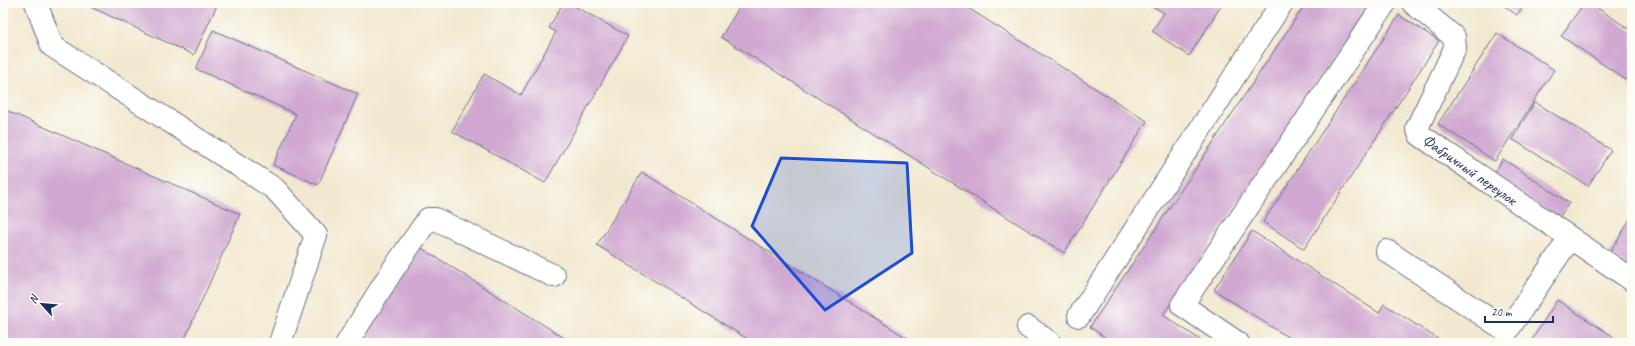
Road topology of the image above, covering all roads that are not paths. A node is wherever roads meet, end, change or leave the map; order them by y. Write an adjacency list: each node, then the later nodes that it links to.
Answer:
1 (36, 3): 11 (street)
2 (1282, 3): 9 (street)
3 (1385, 3): 14 (street)
4 (1413, 3): 5 (street, Фабричный переулок)
5 (1570, 238): 6 (street); 8 (street, Фабричный переулок)
6 (1387, 251)
7 (554, 276): 12 (street)
8 (1632, 280)
9 (1079, 316)
10 (1028, 327): 13 (street)
11 (280, 343)
12 (347, 343)
13 (1050, 343)
14 (1238, 343)

